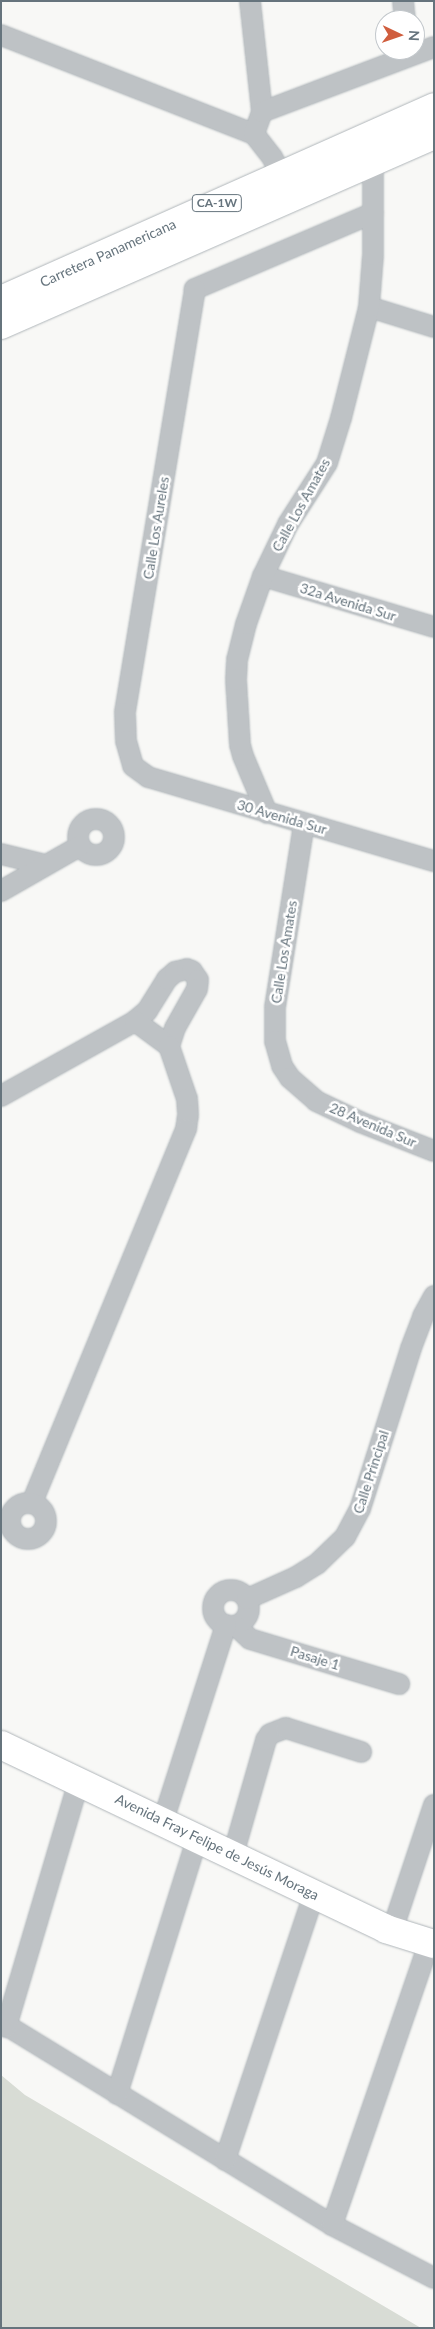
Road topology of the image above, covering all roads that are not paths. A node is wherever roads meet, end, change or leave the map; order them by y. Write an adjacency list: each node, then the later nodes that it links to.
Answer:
1 (250, 1): 5 (street)
2 (1, 35): 6 (street)
3 (392, 60): 5 (street)
4 (434, 107): 9 (main road, Carretera Panamericana / CA-1W)
5 (262, 112): 6 (street)
6 (254, 134): 9 (street)
7 (434, 135): 8 (main road, Carretera Panamericana / CA-1W)
8 (373, 162): 10 (street, Calle Los Amates); 13 (main road, Carretera Panamericana / CA-1W)
9 (281, 174): 11 (main road, Carretera Panamericana / CA-1W)
10 (373, 213): 12 (street, Calle Los Amates); 17 (street, Calle Los Aureles)
11 (1, 300)
12 (369, 308): 14 (street); 15 (street, Calle Los Amates)
13 (1, 325)
14 (434, 327)
15 (263, 576): 16 (street, 32a Avenida Sur); 18 (street, Calle Los Amates)
16 (434, 627)
17 (133, 766): 18 (street, 30 Avenida Sur)
18 (267, 813): 19 (street, 30 Avenida Sur)
19 (304, 824): 22 (street, 30 Avenida Sur); 27 (street, Calle Los Amates)
20 (80, 846): 23 (street)
21 (1, 854): 23 (street)
22 (434, 861)
23 (46, 866): 24 (street)
24 (1, 891)
25 (135, 1022): 26 (street); 26 (street); 28 (street)
26 (169, 1046): 31 (street)
27 (290, 1078): 29 (street, 28 Avenida Sur)
28 (1, 1096)
29 (434, 1151)
30 (434, 1296): 33 (street, Calle Principal)
31 (32, 1503): 32 (street); 32 (street)
32 (6, 1511)
33 (247, 1600): 34 (street); 34 (street)
34 (231, 1625): 35 (street, Pasaje 1); 40 (street)
35 (399, 1684)
36 (1, 1745): 38 (main road, Avenida Fray Felipe de Jesús Moraga)
37 (361, 1752): 42 (street)
38 (79, 1781): 40 (main road, Avenida Fray Felipe de Jesús Moraga); 46 (street)
39 (434, 1804): 44 (street)
40 (163, 1821): 41 (main road, Avenida Fray Felipe de Jesús Moraga)
41 (197, 1838): 42 (main road, Avenida Fray Felipe de Jesús Moraga); 47 (street)
42 (233, 1856): 43 (main road, Avenida Fray Felipe de Jesús Moraga)
43 (314, 1894): 44 (main road, Avenida Fray Felipe de Jesús Moraga); 48 (street)
44 (392, 1931): 45 (main road, Avenida Fray Felipe de Jesús Moraga)
45 (432, 1943): 49 (street)
46 (4, 2024): 47 (street)
47 (117, 2094): 48 (street)
48 (226, 2160): 49 (street)
49 (332, 2225): 50 (street)
50 (434, 2278)

